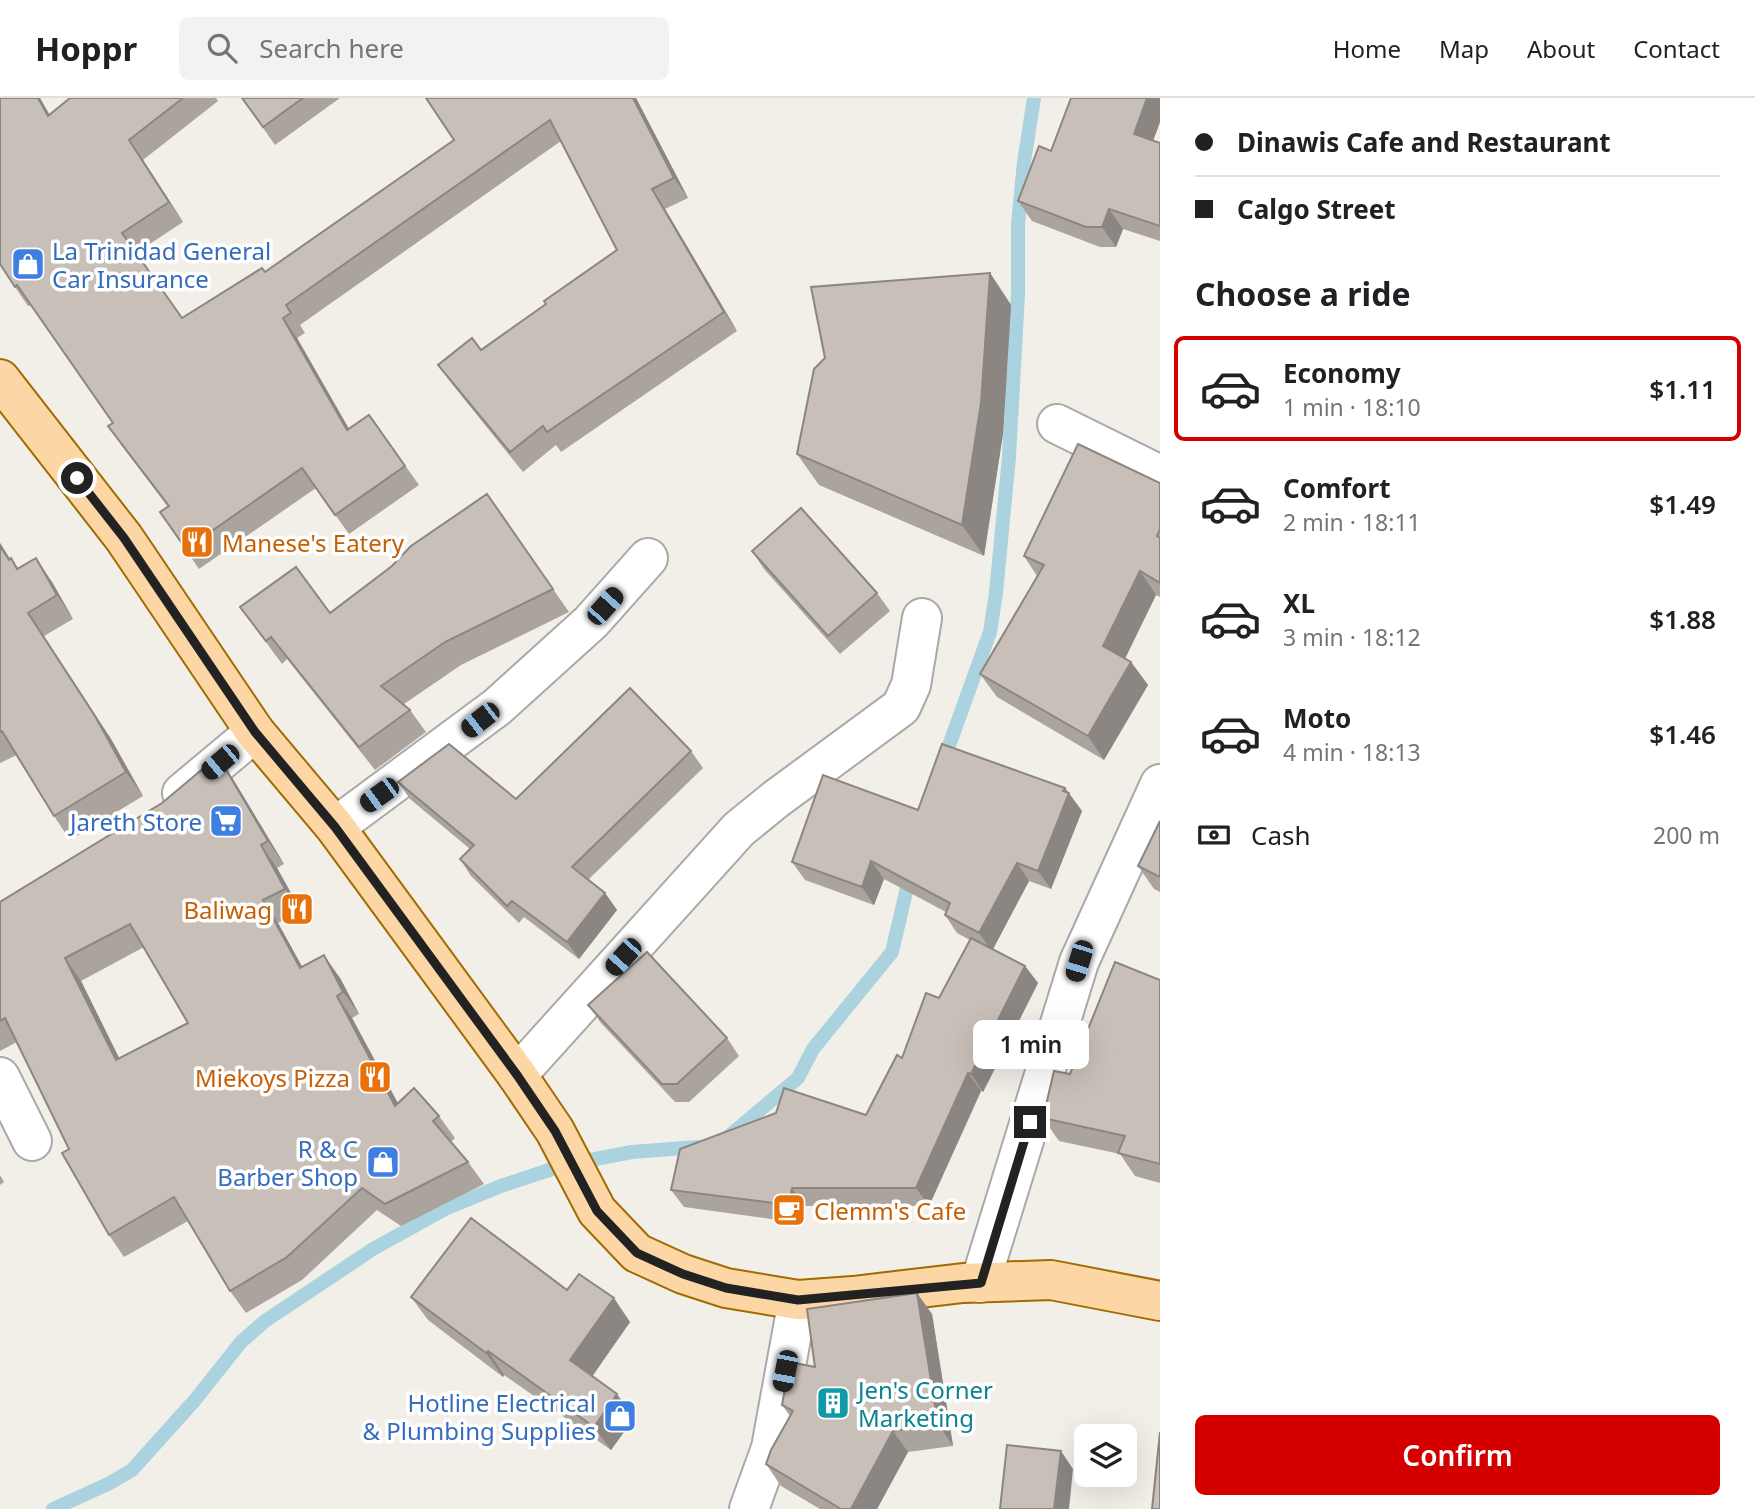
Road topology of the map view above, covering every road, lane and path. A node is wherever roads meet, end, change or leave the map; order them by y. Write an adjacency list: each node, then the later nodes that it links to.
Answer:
1 (0, 379): 6 (main road)
2 (1057, 424): 3 (street)
3 (1160, 475)
4 (648, 558): 9 (street)
5 (922, 618): 10 (street)
6 (255, 732): 8 (street); 9 (main road)
7 (1160, 784): 13 (street)
8 (155, 813)
9 (335, 827): 10 (main road)
10 (517, 1075): 14 (main road)
11 (0, 1077): 12 (street)
12 (32, 1141)
13 (981, 1283): 14 (main road); 15 (main road)
14 (798, 1300): 16 (street)
15 (1160, 1301)
16 (749, 1509)

